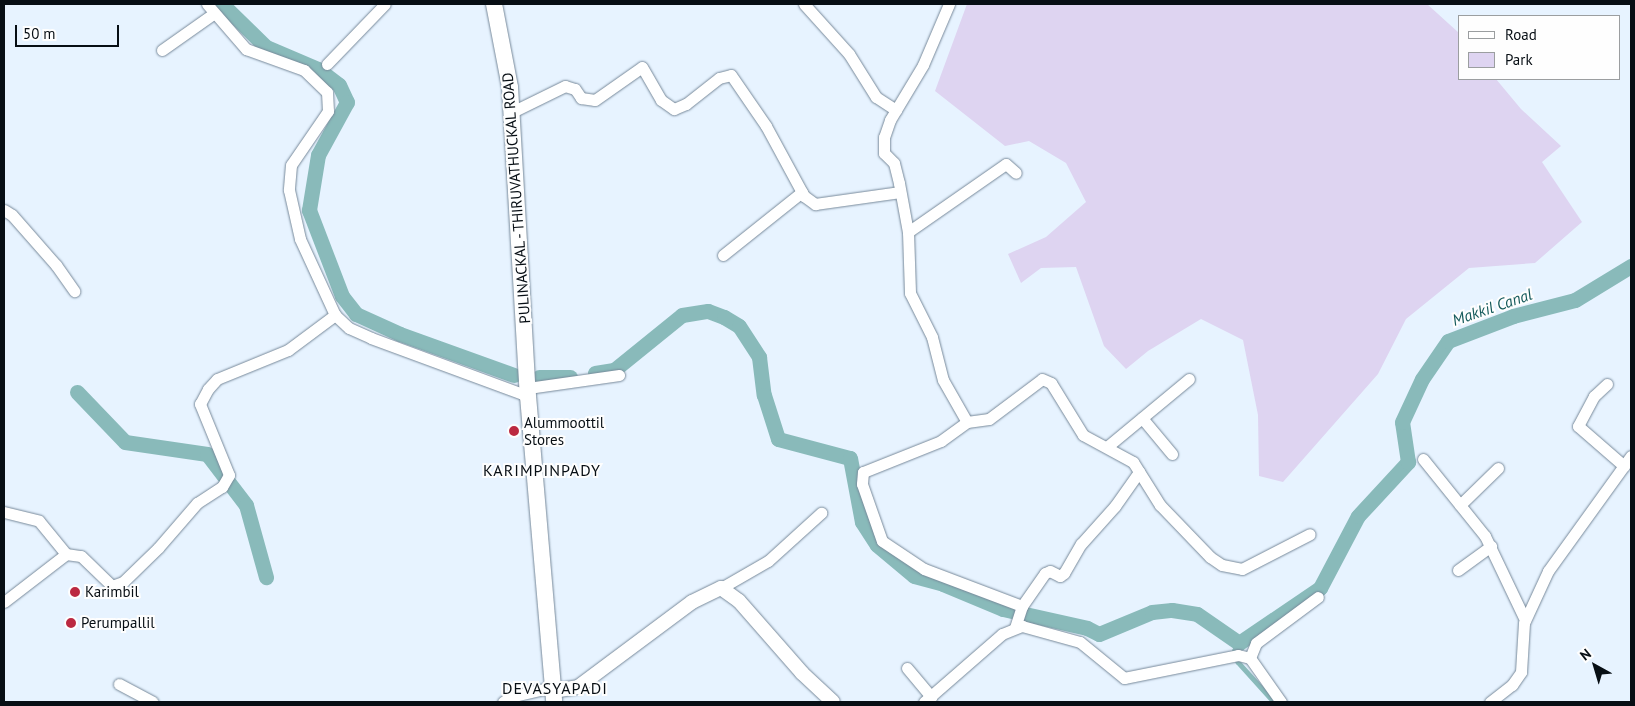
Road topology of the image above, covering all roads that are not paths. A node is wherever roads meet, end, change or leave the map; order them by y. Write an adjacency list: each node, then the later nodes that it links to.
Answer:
1 (385, 4): 7 (street)
2 (494, 4): 9 (main road, PULINACKAL - THIRUVATHUCKAL ROAD)
3 (804, 4): 8 (street)
4 (949, 4): 8 (street)
5 (210, 9): 6 (street); 17 (street)
6 (162, 50)
7 (328, 64)
8 (896, 110): 12 (street)
9 (512, 112): 11 (street); 21 (main road, PULINACKAL - THIRUVATHUCKAL ROAD)
10 (1016, 174): 14 (street)
11 (802, 192): 12 (street); 15 (street)
12 (900, 192): 14 (street)
13 (4, 210): 16 (street)
14 (908, 232): 23 (street)
15 (723, 255)
16 (74, 292)
17 (334, 315): 21 (street); 36 (street)
18 (619, 375): 21 (street)
19 (1189, 379): 22 (street)
20 (1608, 384): 28 (street)
21 (527, 389): 47 (main road)
22 (1142, 418): 24 (street); 25 (street)
23 (967, 422): 24 (street); 41 (street)
24 (1108, 446): 30 (street)
25 (1172, 454)
26 (1631, 456): 28 (street)
27 (1423, 459): 31 (street)
28 (1624, 466): 42 (street)
29 (1498, 468): 31 (street)
30 (1139, 472): 34 (street); 41 (street)
31 (1460, 505): 35 (street)
32 (4, 512): 36 (street)
33 (820, 513): 38 (street)
34 (1310, 534)
35 (1490, 546): 37 (street); 42 (street)
36 (66, 554): 40 (street)
37 (1458, 570)
38 (721, 588): 47 (street); 52 (street)
39 (1318, 597): 44 (street)
40 (4, 602)
41 (1021, 608): 43 (street)
42 (1525, 620): 49 (street)
43 (1015, 627): 44 (street); 48 (street)
44 (1250, 658): 53 (street)
45 (907, 668): 48 (street)
46 (119, 684): 50 (street)
47 (553, 694): 51 (street)
48 (927, 699)
49 (1495, 701)
50 (153, 702)
51 (503, 702)
52 (833, 702)
53 (1281, 702)

